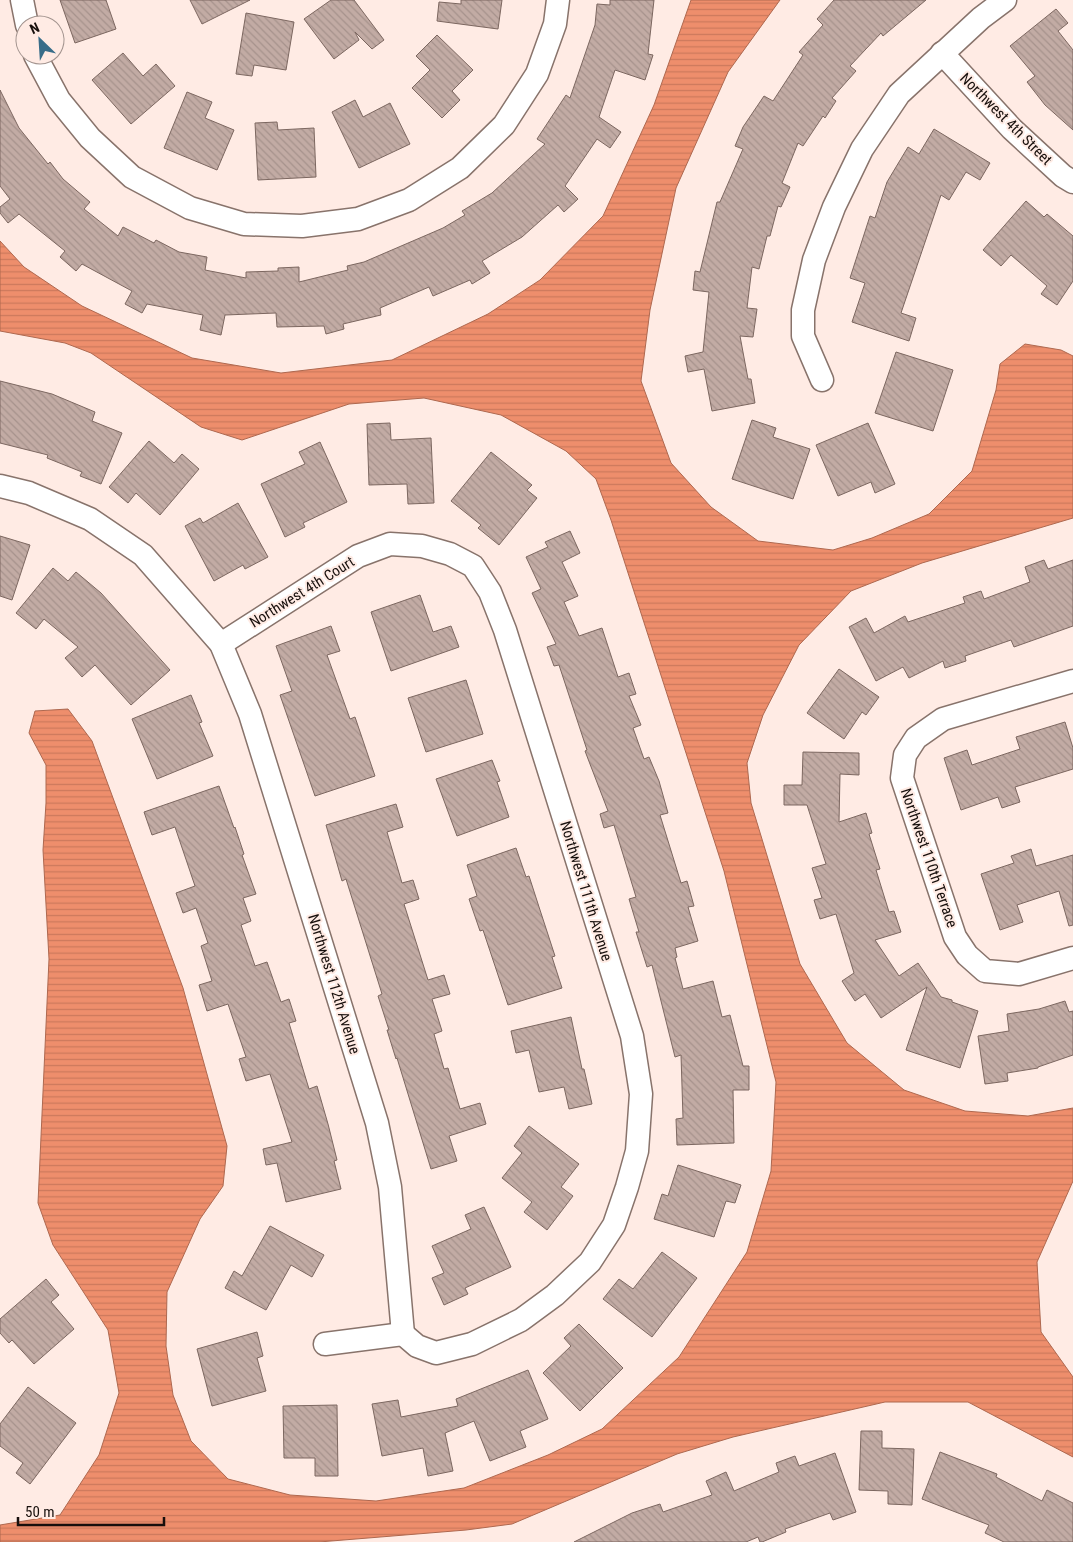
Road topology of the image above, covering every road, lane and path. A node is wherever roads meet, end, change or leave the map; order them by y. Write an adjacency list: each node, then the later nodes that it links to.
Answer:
1 (22, 0): 4 (street)
2 (558, 0): 6 (street)
3 (1005, 0): 5 (street)
4 (25, 15)
5 (942, 53): 7 (street, Northwest 4th Street); 8 (street)
6 (40, 65)
7 (1073, 182)
8 (822, 380)
9 (0, 486): 11 (street, Northwest 112th Avenue)
10 (473, 566): 11 (street, Northwest 4th Court); 14 (street, Northwest 111th Avenue)
11 (221, 644): 14 (street, Northwest 112th Avenue)
12 (1073, 681): 13 (street, Northwest 110th Terrace)
13 (1073, 958)
14 (403, 1334): 15 (street)
15 (325, 1344)

